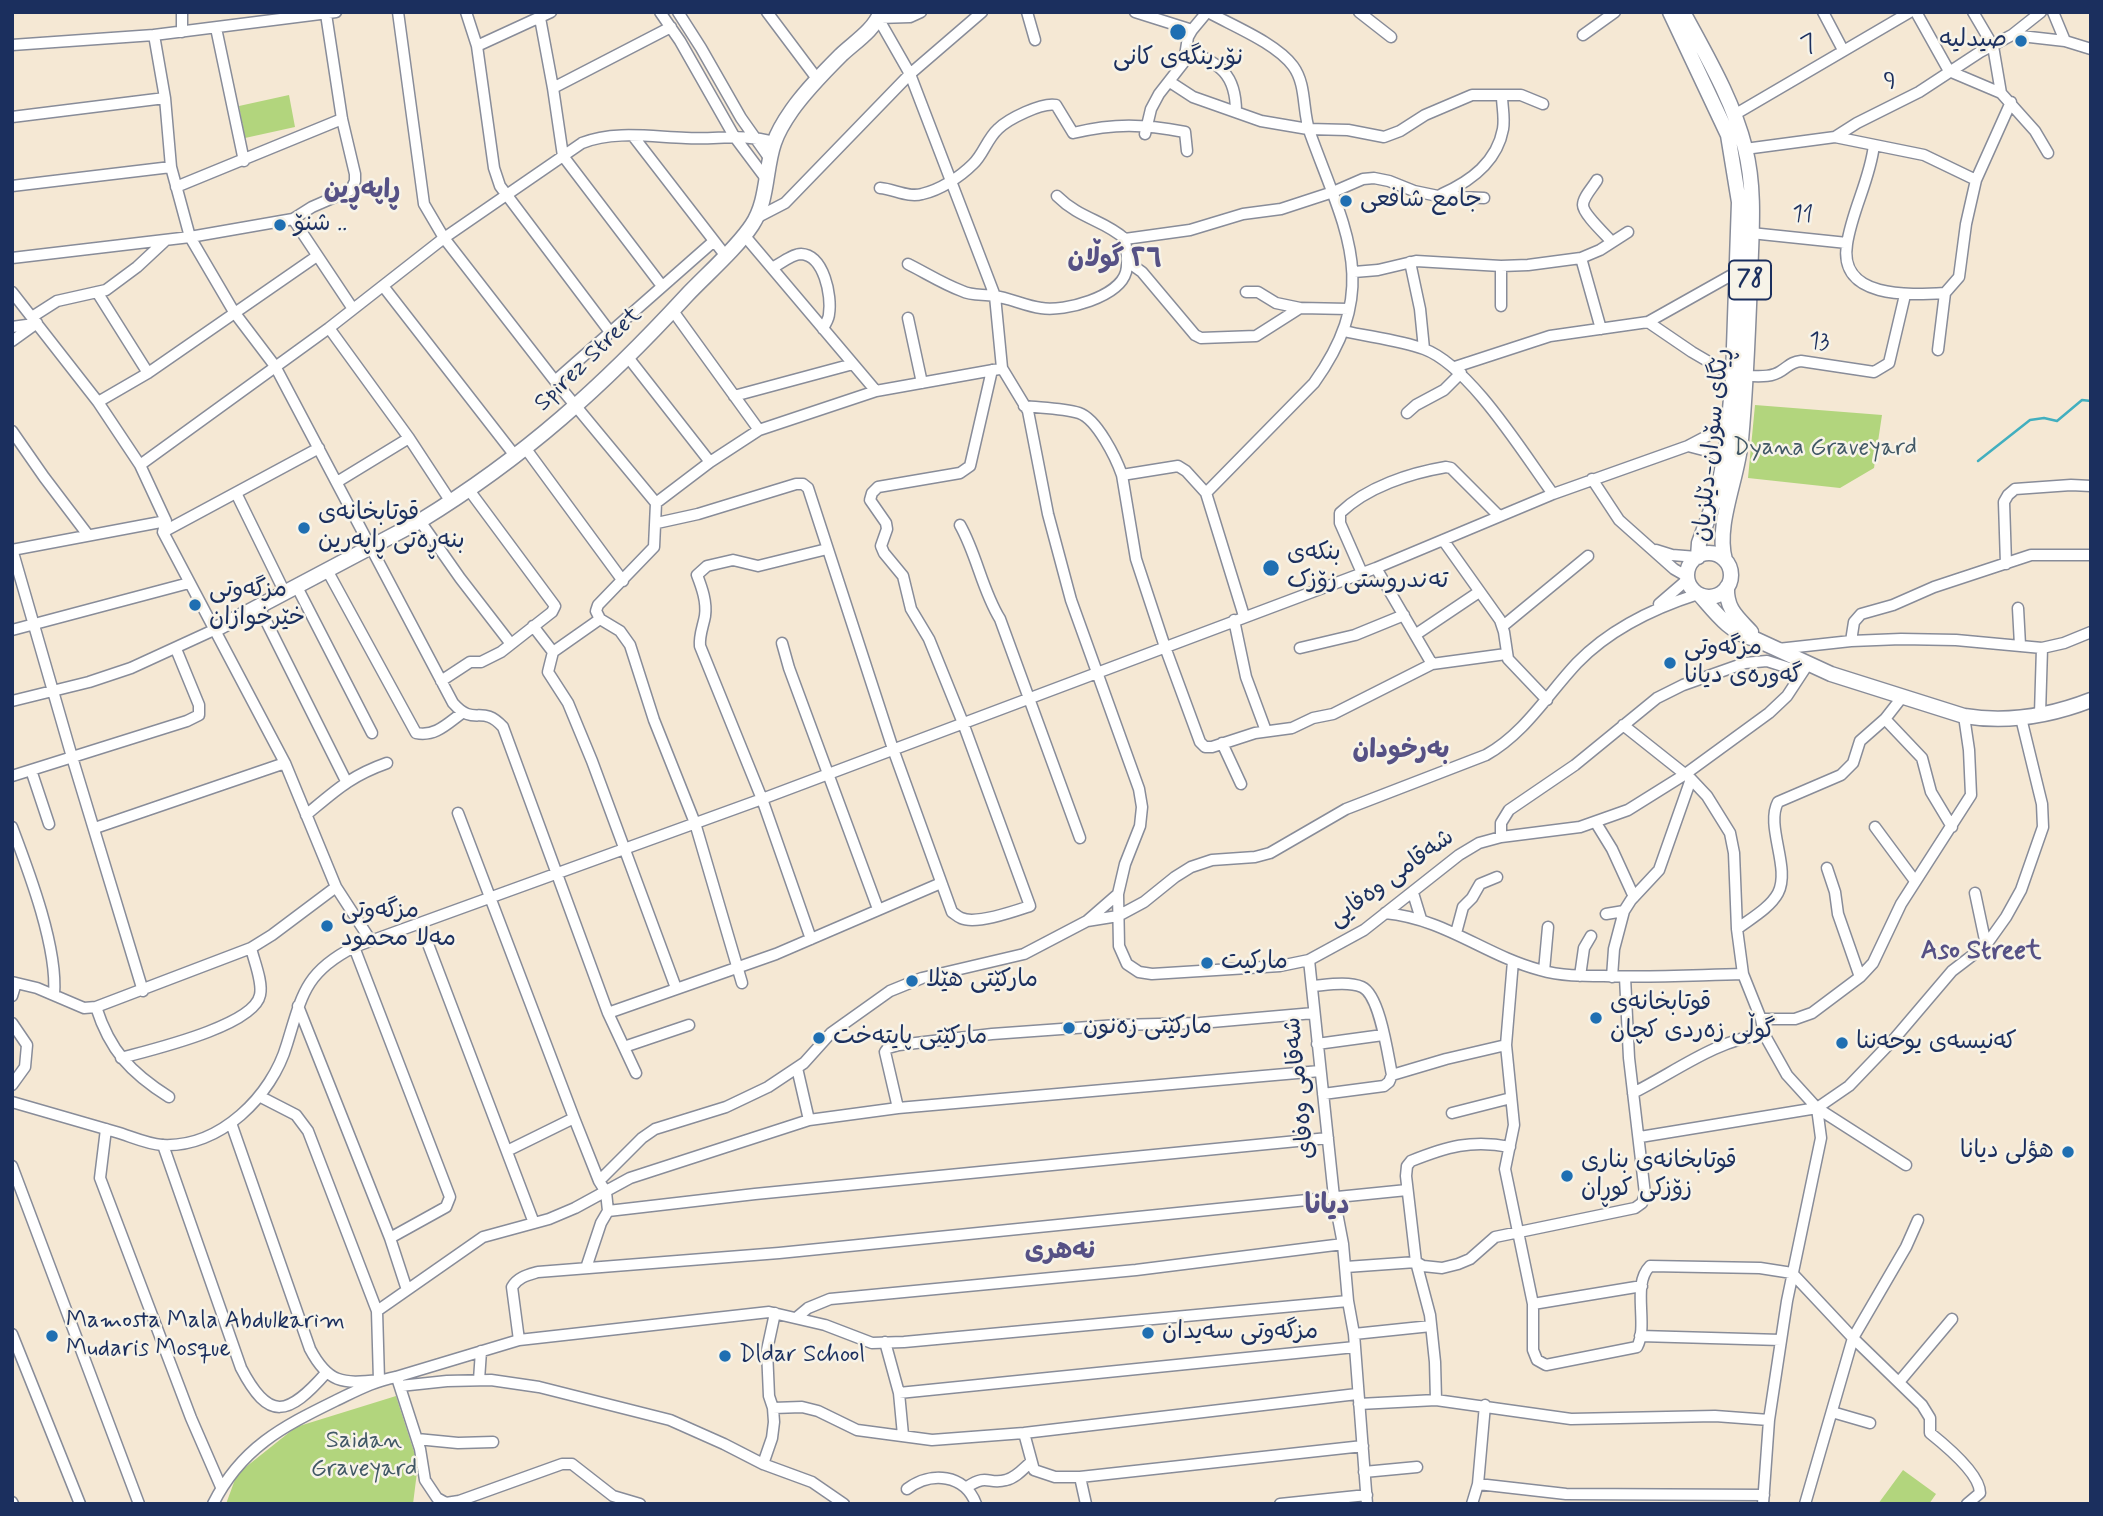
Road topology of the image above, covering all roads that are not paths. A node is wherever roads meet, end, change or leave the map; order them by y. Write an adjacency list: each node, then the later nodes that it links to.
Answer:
1 (182, 12): 27 (street)
2 (398, 12): 88 (street)
3 (466, 12): 35 (street)
4 (660, 12): 24 (street)
5 (678, 12): 59 (street)
6 (767, 12): 42 (street)
7 (921, 12): 23 (street)
8 (982, 12): 41 (street)
9 (1027, 12): 32 (street)
10 (1135, 12): 26 (street)
11 (1208, 12): 26 (street); 56 (street)
12 (1359, 12): 31 (street)
13 (1615, 12): 29 (street)
14 (1670, 12): 44 (main road, 78)
15 (1683, 12): 44 (main road, ڕێگای سۆران-دێلزیان / 78)
16 (1824, 12): 39 (street)
17 (1973, 12): 36 (street)
18 (2041, 12): 30 (street, 9)
19 (2053, 12): 33 (street)
20 (331, 13): 25 (street); 54 (street)
21 (1910, 13): 39 (street, 7); 40 (street)
22 (545, 15): 35 (street); 45 (street)
23 (879, 15): 41 (street); 42 (main road, Spirez Street)
24 (671, 27): 45 (street); 58 (street)
25 (216, 28): 27 (street); 68 (street)
26 (1192, 30): 37 (street)
27 (181, 32): 28 (street)
28 (154, 35): 34 (street); 48 (street)
29 (1583, 35)
30 (2012, 35): 33 (street); 36 (street, 9)
31 (1391, 37)
32 (1035, 40)
33 (2065, 41): 38 (street)
34 (12, 45)
35 (477, 46): 78 (street)
36 (1993, 47): 40 (street, 9); 46 (street)
37 (1187, 49): 43 (street); 51 (street)
38 (2091, 49)
39 (1843, 50): 52 (street, 7)
40 (1949, 71): 46 (street); 60 (street, 9)
41 (910, 74): 73 (street); 82 (street)
42 (818, 79): 61 (main road, Spirez Street)
43 (1170, 82): 51 (street); 55 (street)
44 (1712, 83): 52 (main road, ڕێگای سۆران-دێلزیان / 78); 104 (main road, 78)
45 (553, 88): 66 (street)
46 (2001, 93): 49 (street)
47 (1502, 96): 50 (street); 56 (street); 80 (street)
48 (165, 98): 53 (street); 69 (street)
49 (2011, 102): 65 (street); 72 (street)
50 (1543, 104)
51 (1236, 112): 56 (street)
52 (1734, 115): 63 (main road, ڕێگای سۆران-دێلزیان / 78)
53 (12, 117)
54 (342, 119): 68 (street); 83 (street)
55 (1146, 129): 64 (street); 73 (street)
56 (1308, 129): 77 (street)
57 (633, 136): 58 (street); 66 (street); 91 (street)
58 (734, 136): 59 (street); 70 (street)
59 (754, 136): 61 (street); 67 (street)
60 (1835, 137): 62 (street); 63 (street, 9)
61 (774, 142): 67 (main road, Spirez Street)
62 (1874, 145): 72 (street); 93 (street)
63 (1745, 149): 85 (main road, ڕێگای سۆران-دێلزیان / 78)
64 (1187, 151)
65 (2048, 153)
66 (563, 156): 78 (street); 106 (street)
67 (770, 159): 70 (main road, Spirez Street)
68 (244, 161): 75 (street)
69 (171, 167): 74 (street); 75 (street)
70 (767, 180): 82 (main road, Spirez Street)
71 (1597, 180): 92 (street)
72 (1976, 180): 110 (street)
73 (951, 181): 76 (street); 112 (street)
74 (12, 186)
75 (176, 187): 87 (street)
76 (880, 188)
77 (1333, 192): 80 (street); 89 (street); 103 (street)
78 (505, 195): 88 (street); 127 (street)
79 (1057, 196): 89 (street)
80 (1438, 196): 81 (street)
81 (1484, 198)
82 (756, 218): 86 (main road, Spirez Street)
83 (293, 219): 87 (street); 95 (street)
84 (1628, 232): 92 (street)
85 (1751, 233): 93 (street, 11); 137 (main road, ڕێگای سۆران-دێلزیان / 78)
86 (744, 235): 94 (main road, Spirez Street); 102 (street)
87 (190, 237): 90 (street); 118 (street)
88 (444, 238): 105 (street); 138 (street)
89 (1125, 239): 98 (street)
90 (166, 240): 96 (street); 108 (street)
91 (713, 241): 94 (street); 106 (street)
92 (1612, 242): 97 (street)
93 (1847, 243): 111 (street)
94 (725, 255): 117 (main road, Spirez Street)
95 (317, 256): 115 (street); 118 (street)
96 (12, 258)
97 (1581, 258): 101 (street); 125 (street)
98 (1128, 262): 112 (street); 114 (street)
99 (1410, 262): 101 (street); 103 (street); 129 (street)
100 (908, 264): 112 (street)
101 (1501, 266): 113 (street)
102 (772, 268): 124 (street); 124 (street)
103 (1354, 272): 116 (street)
104 (1737, 272): 121 (street); 137 (main road, 78)
105 (383, 286): 115 (street); 152 (street)
106 (662, 286): 127 (street)
107 (12, 292): 120 (street)
108 (97, 292): 120 (street); 136 (street)
109 (1246, 292): 114 (street)
110 (1945, 293): 111 (street); 130 (street)
111 (1905, 295): 137 (street, 13)
112 (995, 296): 134 (street)
113 (1501, 306)
114 (1300, 308): 116 (street)
115 (353, 309): 123 (street)
116 (1349, 309): 126 (street)
117 (673, 311): 131 (main road, Spirez Street); 141 (street)
118 (234, 312): 133 (street); 136 (street)
119 (908, 318): 139 (street)
120 (34, 320): 122 (street); 128 (street); 142 (street)
121 (1648, 322): 125 (street); 137 (street)
122 (12, 327)
123 (329, 328): 133 (street); 149 (street)
124 (823, 329): 132 (street)
125 (1601, 329): 135 (street)
126 (1344, 331): 129 (street); 162 (street)
127 (610, 332): 138 (street)
128 (12, 341)
129 (1424, 349): 135 (street)
130 (1938, 350)
131 (627, 356): 144 (main road, Spirez Street); 154 (street)
132 (853, 364): 140 (street); 141 (street)
133 (275, 366): 151 (street); 155 (street)
134 (997, 369): 139 (street); 143 (street, شەقامی وەفایی); 232 (street)
135 (1458, 370): 145 (street); 163 (street)
136 (148, 373): 142 (street)
137 (1740, 376): 146 (main road, 78); 180 (main road, ڕێگای سۆران-دێلزیان / 78)
138 (555, 381): 144 (street)
139 (922, 383): 140 (street)
140 (876, 391): 147 (street)
141 (734, 396): 147 (street)
142 (98, 402): 155 (street)
143 (1024, 406): 156 (street); 219 (street, شەقامی وەفایی)
144 (576, 407): 152 (main road, Spirez Street); 165 (street)
145 (1407, 413)
146 (1728, 425): 150 (street); 153 (main road, 78)
147 (759, 430): 154 (street)
148 (12, 431): 171 (street)
149 (409, 438): 158 (street); 164 (street)
150 (1688, 446): 153 (street); 157 (street)
151 (319, 448): 158 (street); 161 (street)
152 (521, 453): 160 (main road, Spirez Street); 186 (street)
153 (1725, 459): 179 (main road, 78)
154 (710, 463): 165 (street)
155 (140, 465): 169 (street)
156 (1122, 475): 162 (street); 210 (street)
157 (1592, 479): 163 (street); 174 (street)
158 (337, 482): 173 (street)
159 (2091, 486): 181 (street)
160 (469, 490): 164 (main road, Spirez Street); 199 (street)
161 (236, 493): 169 (street); 189 (street)
162 (1206, 493): 196 (street)
163 (1553, 494): 166 (street)
164 (451, 502): 167 (main road, Spirez Street)
165 (656, 503): 168 (street)
166 (1499, 516): 172 (street); 184 (street)
167 (420, 521): 173 (main road, Spirez Street); 208 (street)
168 (657, 523): 175 (street); 186 (street)
169 (165, 526): 171 (street); 187 (street)
170 (960, 526): 223 (street)
171 (88, 535): 176 (street)
172 (1443, 540): 182 (street); 190 (street)
173 (371, 547): 183 (main road, Spirez Street); 220 (street)
174 (1649, 547): 179 (street); 185 (street)
175 (827, 549): 237 (street); 247 (street)
176 (12, 550): 198 (street)
177 (2091, 555): 181 (street)
178 (1588, 556): 200 (street)
179 (1697, 557): 180 (main road); 185 (main road)
180 (1725, 560): 188 (main road)
181 (2006, 564): 206 (street)
182 (1376, 568): 184 (street); 195 (street)
183 (327, 570): 189 (main road, Spirez Street); 227 (street)
184 (1362, 573): 196 (street)
185 (1688, 578): 191 (main road); 194 (street)
186 (622, 581): 197 (street)
187 (189, 583): 198 (street); 201 (street)
188 (1727, 587): 191 (main road); 205 (main road)
189 (291, 590): 192 (main road, Spirez Street); 235 (street)
190 (1479, 592): 200 (street); 204 (street)
191 (1699, 595): 194 (street); 205 (main road)
192 (259, 607): 201 (main road, Spirez Street); 245 (street)
193 (2018, 608): 209 (street)
194 (1648, 612): 225 (street)
195 (1404, 615): 204 (street); 211 (street)
196 (1239, 618): 210 (street); 234 (street)
197 (600, 619): 215 (street); 250 (street)
198 (33, 625): 202 (street); 221 (street)
199 (533, 626): 208 (street); 215 (street)
200 (1503, 626): 216 (street)
201 (216, 629): 213 (street); 239 (street)
202 (12, 630)
203 (2091, 632): 212 (street)
204 (1415, 635): 218 (street)
205 (1755, 639): 214 (main road)
206 (1851, 641): 209 (street); 214 (street)
207 (782, 643): 242 (street)
208 (511, 644): 220 (street)
209 (2020, 645): 212 (street)
210 (1165, 647): 219 (street); 236 (street)
211 (1300, 648)
212 (2042, 648): 228 (street)
213 (176, 649): 221 (street); 238 (street)
214 (1778, 649): 217 (main road)
215 (553, 652): 260 (street)
216 (1506, 654): 218 (street); 225 (street)
217 (1807, 663): 222 (main road); 233 (street); 244 (street, شەقامی وەفایی)
218 (1432, 664): 234 (street)
219 (1099, 672): 223 (street); 269 (street, شەقامی وەفایی)
220 (442, 681): 227 (street)
221 (53, 690): 226 (street); 238 (street)
222 (1903, 696): 229 (main road); 231 (street)
223 (1029, 698): 232 (street); 258 (street)
224 (2091, 699): 228 (main road)
225 (1546, 700): 276 (street)
226 (12, 701)
227 (462, 713): 262 (street)
228 (2040, 714): 230 (main road)
229 (1964, 716): 230 (main road); 255 (street)
230 (2021, 718): 286 (street)
231 (1885, 719): 255 (street); 281 (street)
232 (963, 723): 237 (street); 265 (street)
233 (1623, 725): 244 (street); 257 (street)
234 (1266, 731): 236 (street)
235 (372, 733)
236 (1222, 743): 246 (street)
237 (893, 749): 242 (street); 265 (street)
238 (72, 757): 241 (street); 256 (street)
239 (285, 763): 249 (street); 256 (street)
240 (387, 763): 245 (street)
241 (31, 769): 243 (street); 252 (street)
242 (828, 774): 247 (street); 272 (street)
243 (12, 776)
244 (1688, 777): 251 (street, شەقامی وەفایی); 270 (street); 281 (street)
245 (346, 781): 249 (street)
246 (1241, 784)
247 (762, 799): 250 (street); 284 (street)
248 (458, 813): 271 (street)
249 (306, 816): 266 (street)
250 (695, 823): 260 (street); 291 (street)
251 (1596, 823): 257 (street, شەقامی وەفایی); 270 (street)
252 (49, 824)
253 (12, 827): 259 (street)
254 (1875, 827): 264 (street)
255 (1952, 827): 264 (street)
256 (94, 828): 302 (street)
257 (1501, 837): 267 (street, شەقامی وەفایی)
258 (1080, 838)
259 (16, 848): 303 (street)
260 (624, 848): 262 (street); 301 (street)
261 (1827, 868): 297 (street)
262 (556, 874): 271 (street); 307 (street)
263 (1497, 877): 282 (street)
264 (1915, 881): 297 (street)
265 (941, 883): 272 (street)
266 (336, 887): 285 (street); 288 (street)
267 (1413, 892): 274 (street, شەقامی وەفایی); 277 (street)
268 (1975, 893): 286 (street)
269 (1118, 894): 276 (street, شەقامی وەفایی); 278 (street)
270 (1634, 897): 273 (street)
271 (489, 898): 279 (street); 332 (street)
272 (878, 909): 284 (street)
273 (1624, 911): 275 (street); 295 (street)
274 (1385, 913): 277 (street); 289 (street, شەقامی وەفایی)
275 (1606, 914)
276 (1118, 916): 278 (street); 289 (street, شەقامی وەفایی)
277 (1420, 919): 282 (street)
278 (1087, 921): 318 (street)
279 (421, 923): 285 (street); 340 (street)
280 (1548, 927): 292 (street)
281 (1737, 929): 293 (street)
282 (1456, 933): 290 (street)
283 (1591, 936): 294 (street)
284 (811, 939): 291 (street)
285 (371, 941): 287 (street)
286 (1986, 945): 330 (street)
287 (354, 947): 305 (street); 351 (street)
288 (251, 948): 302 (street); 317 (street)
289 (1309, 960): 300 (street, شەقامی وەفای)
290 (1513, 961): 292 (street); 315 (street)
291 (737, 967): 299 (street); 301 (street)
292 (1544, 971): 294 (street)
293 (1743, 974): 296 (street); 309 (street)
294 (1580, 976): 295 (street)
295 (1612, 977): 296 (street)
296 (1625, 977): 323 (street)
297 (1860, 977): 309 (street)
298 (14, 982): 303 (street); 304 (street)
299 (741, 984)
300 (1312, 986): 308 (street, شەقامی وەفای); 313 (street)
301 (676, 988): 307 (street)
302 (143, 991): 306 (street)
303 (54, 995): 306 (street)
304 (12, 996)
305 (298, 1006): 325 (street); 351 (street)
306 (96, 1007): 317 (street)
307 (608, 1013): 316 (street)
308 (1314, 1013): 314 (street, شەقامی وەفای); 329 (street)
309 (1761, 1019): 312 (street)
310 (12, 1023): 322 (street)
311 (689, 1025): 316 (street)
312 (1764, 1034): 323 (street); 330 (street)
313 (1383, 1035): 314 (street); 321 (street)
314 (1317, 1044): 319 (street, شەقامی وەفای)
315 (1506, 1045): 321 (street); 327 (street)
316 (624, 1046): 320 (street)
317 (121, 1058): 326 (street)
318 (797, 1068): 333 (street); 343 (street)
319 (1320, 1071): 324 (street, شەقامی وەفای); 329 (street)
320 (636, 1073)
321 (1391, 1075): 324 (street)
322 (12, 1085)
323 (1633, 1093): 336 (street)
324 (1323, 1094): 337 (street, شەقامی وەفای)
325 (259, 1096): 334 (street); 361 (street)
326 (169, 1097)
327 (1511, 1098): 331 (street); 339 (street)
328 (12, 1102): 335 (street)
329 (898, 1108): 333 (street)
330 (1817, 1108): 336 (street); 341 (street); 356 (street)
331 (1451, 1113)
332 (575, 1118): 340 (street); 343 (street)
333 (809, 1119): 345 (street)
334 (231, 1123): 338 (street); 375 (street)
335 (106, 1129): 338 (street); 399 (street)
336 (1640, 1137): 350 (street)
337 (1328, 1138): 346 (street, شەقامی وەفای); 347 (street)
338 (163, 1145): 375 (street)
339 (1510, 1147): 344 (street); 350 (street)
340 (507, 1151): 349 (street)
341 (1906, 1165)
342 (12, 1166): 406 (street)
343 (599, 1181): 345 (street)
344 (1407, 1190): 346 (street); 353 (street)
345 (606, 1192): 347 (street); 349 (street)
346 (1335, 1197): 352 (street, شەقامی وەفای); 355 (street)
347 (608, 1211): 355 (street)
348 (1918, 1220): 369 (street)
349 (534, 1223): 358 (street)
350 (1519, 1233): 353 (street); 360 (street)
351 (390, 1238): 358 (street)
352 (1343, 1244): 354 (street, شەقامی وەفای); 363 (street)
353 (1416, 1262): 354 (street); 365 (street)
354 (1346, 1267): 359 (street, شەقامی وەفای)
355 (586, 1268): 370 (street)
356 (1792, 1273): 357 (street); 369 (street); 371 (street)
357 (1642, 1286): 360 (street); 368 (street)
358 (407, 1290): 361 (street)
359 (1348, 1301): 367 (street, شەقامی وەفای); 372 (street)
360 (1533, 1304): 368 (street)
361 (377, 1311): 376 (street)
362 (775, 1313): 363 (street); 370 (street); 384 (street)
363 (796, 1318): 372 (street)
364 (1952, 1319): 379 (street)
365 (1431, 1326): 367 (street); 382 (street)
366 (12, 1334): 405 (street)
367 (1354, 1334): 373 (street, شەقامی وەفای)
368 (1640, 1336): 371 (street)
369 (1853, 1338): 379 (street); 385 (street)
370 (519, 1340): 374 (street)
371 (1781, 1340): 386 (street)
372 (885, 1342): 380 (street)
373 (1355, 1348): 380 (street); 381 (street, شەقامی وەفای)
374 (481, 1351): 377 (street); 378 (street)
375 (326, 1373): 376 (street)
376 (379, 1380): 378 (street); 399 (street)
377 (479, 1380): 378 (street); 394 (street)
378 (398, 1382): 390 (street)
379 (1899, 1382): 414 (street)
380 (899, 1394): 389 (street)
381 (1358, 1399): 382 (street); 388 (street); 392 (street, شەقامی وەفای)
382 (1436, 1400): 383 (street)
383 (1485, 1405): 386 (street); 398 (street)
384 (773, 1408): 389 (street); 394 (street)
385 (1832, 1412): 387 (street); 413 (street)
386 (1769, 1420): 402 (street)
387 (1870, 1423)
388 (1024, 1433): 389 (street); 393 (street)
389 (903, 1435)
390 (418, 1439): 391 (street); 408 (street)
391 (493, 1442)
392 (1363, 1447): 396 (street, شەقامی وەفای); 397 (street)
393 (1031, 1462): 397 (street); 400 (street)
394 (762, 1464): 404 (street)
395 (1417, 1467): 396 (street)
396 (1364, 1472): 403 (street, شەقامی وەفای)
397 (1080, 1477): 410 (street)
398 (1478, 1484): 402 (street); 412 (street)
399 (221, 1487): 407 (street)
400 (967, 1487): 401 (street); 409 (street)
401 (907, 1489)
402 (1764, 1499)
403 (1367, 1500): 411 (street)
404 (841, 1503)
405 (80, 1504)
406 (139, 1504)
407 (213, 1504)
408 (639, 1504)
409 (976, 1504)
410 (1086, 1504)
411 (1280, 1504)
412 (1472, 1504)
413 (1805, 1504)
414 (1967, 1504)

